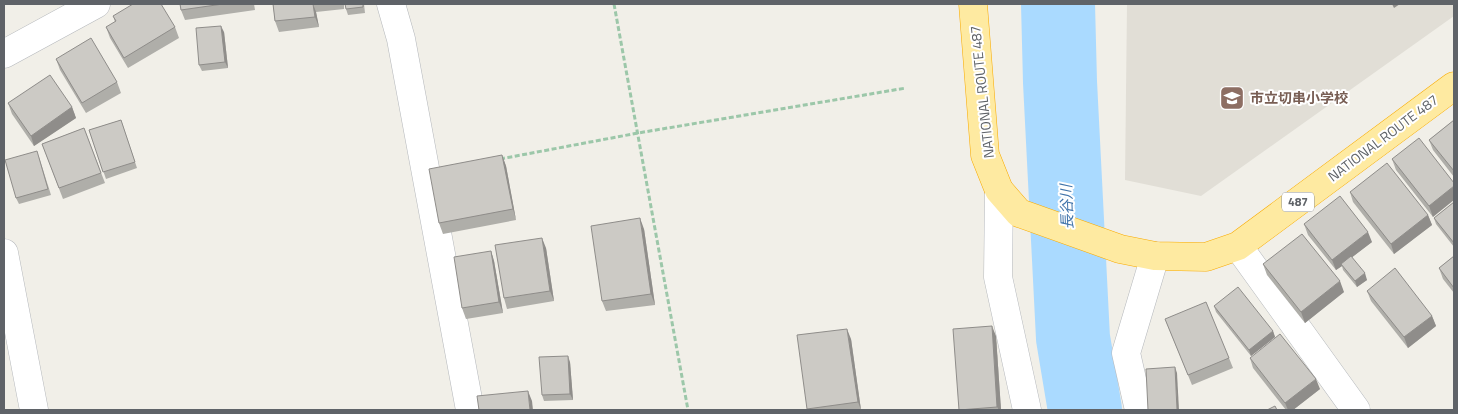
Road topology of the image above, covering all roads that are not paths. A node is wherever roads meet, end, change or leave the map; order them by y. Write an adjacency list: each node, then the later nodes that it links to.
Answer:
1 (96, 4): 4 (street)
2 (391, 4): 11 (street)
3 (973, 4): 6 (highway, NATIONAL ROUTE 487 / 487)
4 (4, 54)
5 (1454, 86): 7 (highway, NATIONAL ROUTE 487 / 487)
6 (999, 190): 9 (highway, NATIONAL ROUTE 487 / 487); 12 (street)
7 (1238, 246): 9 (highway, NATIONAL ROUTE 487 / 487); 14 (street)
8 (4, 253): 10 (street)
9 (1155, 256): 13 (street)
10 (34, 410)
11 (470, 410)
12 (1028, 410)
13 (1139, 410)
14 (1356, 410)

